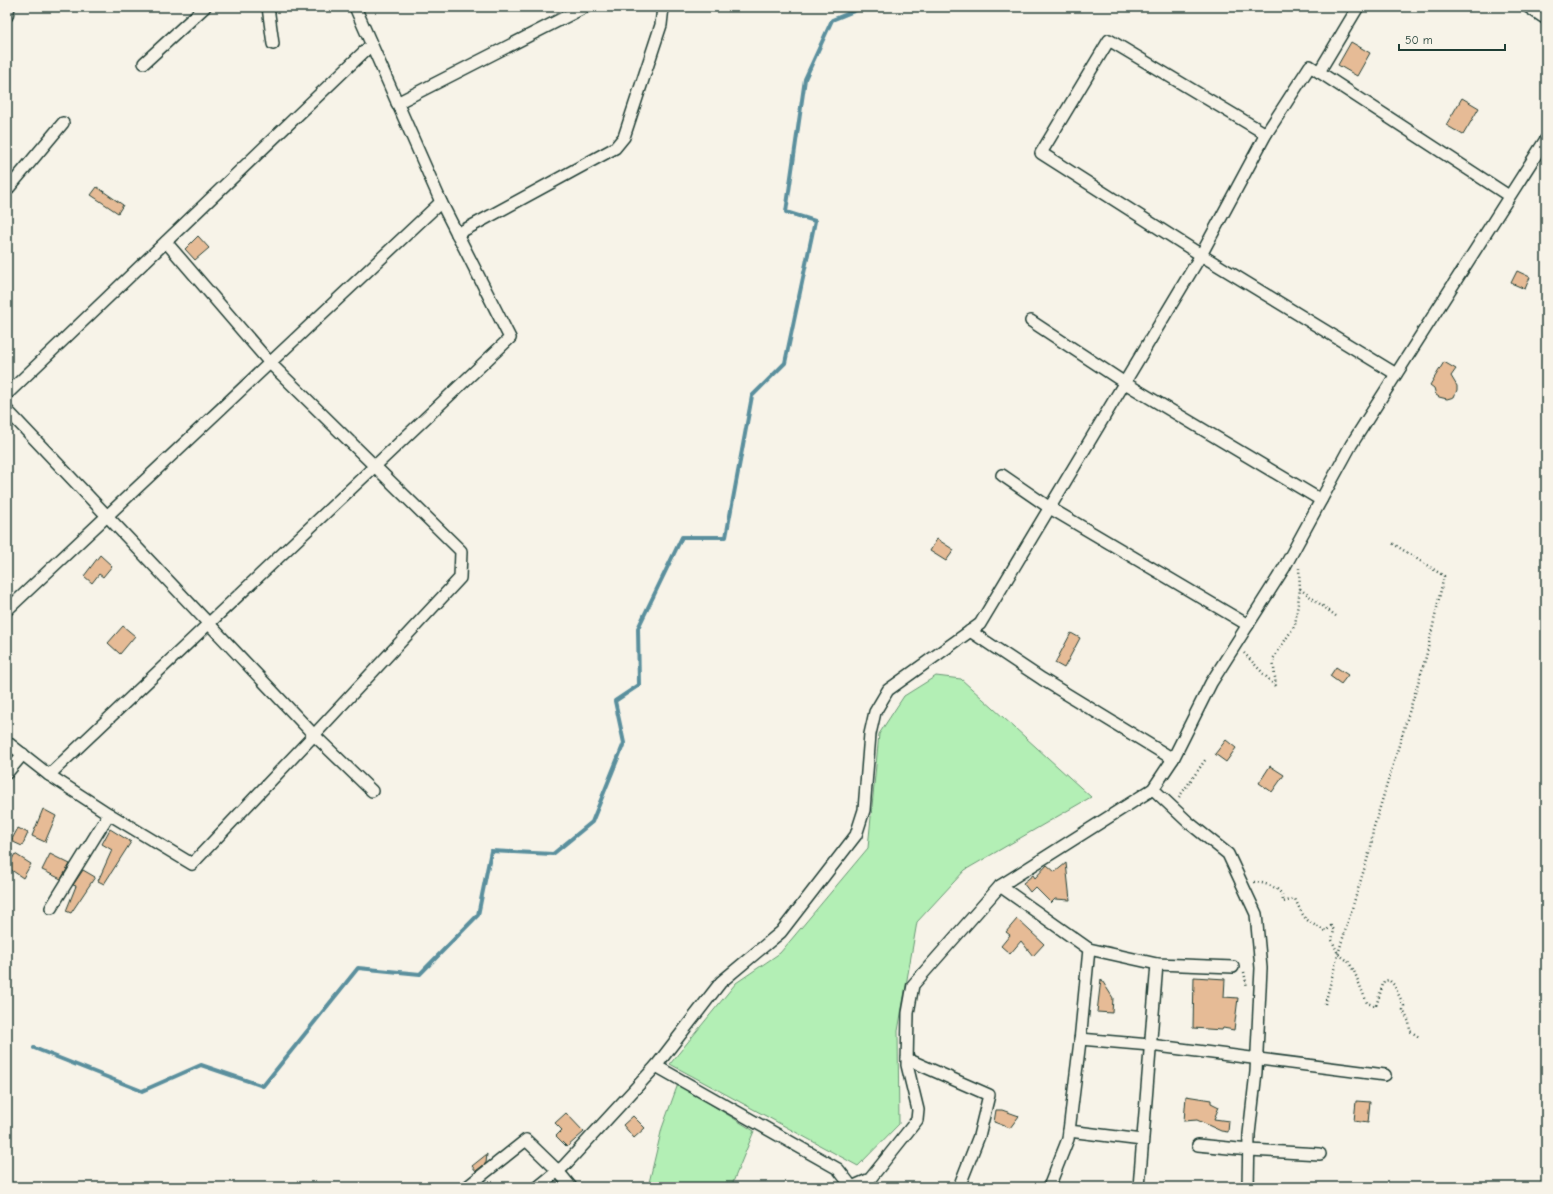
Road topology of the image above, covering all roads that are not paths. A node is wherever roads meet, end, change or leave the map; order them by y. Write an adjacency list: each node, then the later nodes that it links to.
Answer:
1 (9, 7): 9 (street)
2 (205, 7): 13 (street)
3 (268, 7): 11 (street)
4 (355, 7): 12 (street)
5 (585, 7): 15 (street)
6 (663, 7): 22 (street)
7 (1358, 7): 14 (street)
8 (1528, 7): 10 (street)
9 (7, 16)
10 (1546, 19)
11 (274, 44)
12 (371, 45): 15 (street); 23 (street)
13 (144, 63)
14 (1320, 72): 17 (street); 20 (street)
15 (397, 103): 21 (street)
16 (63, 123): 19 (street)
17 (1266, 134): 24 (street); 24 (street)
18 (1546, 139): 20 (street)
19 (7, 190)
20 (1509, 196): 27 (street)
21 (440, 202): 22 (street); 26 (street)
22 (457, 234): 31 (street)
23 (166, 242): 26 (street); 29 (street)
24 (1201, 255): 27 (street); 28 (street)
25 (1031, 321): 28 (street)
26 (270, 363): 31 (street); 35 (street)
27 (1396, 374): 33 (street)
28 (1124, 382): 33 (street); 34 (street)
29 (7, 394)
30 (7, 410): 35 (street)
31 (375, 467): 37 (street); 40 (street)
32 (1002, 475): 34 (street)
33 (1321, 500): 38 (street)
34 (1050, 508): 38 (street); 39 (street)
35 (107, 516): 36 (street); 37 (street)
36 (7, 610)
37 (209, 624): 40 (street); 45 (street)
38 (1248, 625): 43 (street)
39 (970, 631): 43 (street); 58 (street)
40 (314, 735): 47 (street); 48 (street)
41 (7, 742): 42 (street)
42 (22, 754): 44 (street); 45 (street)
43 (1173, 759): 46 (street)
44 (7, 773)
45 (49, 775): 48 (street)
46 (1153, 789): 49 (street); 57 (street)
47 (372, 791)
48 (109, 814): 50 (street)
49 (1000, 886): 51 (street); 56 (street)
50 (51, 908)
51 (1089, 949): 52 (street); 54 (street)
52 (1157, 964): 53 (street); 55 (street)
53 (1233, 967)
54 (1080, 1039): 55 (street); 60 (street)
55 (1150, 1045): 57 (street); 61 (street)
56 (907, 1059): 69 (street); 70 (street)
57 (1256, 1059): 59 (street); 63 (street)
58 (656, 1066): 65 (street); 69 (street)
59 (1385, 1075)
60 (1069, 1131): 61 (street); 71 (street)
61 (1142, 1140): 72 (street)
62 (1198, 1145): 63 (street)
63 (1249, 1150): 64 (street); 73 (street)
64 (1320, 1154)
65 (557, 1170): 66 (street); 67 (street); 68 (street)
66 (467, 1187)
67 (538, 1187)
68 (571, 1187)
69 (852, 1187)
70 (959, 1187)
71 (1049, 1187)
72 (1139, 1187)
73 (1248, 1187)

